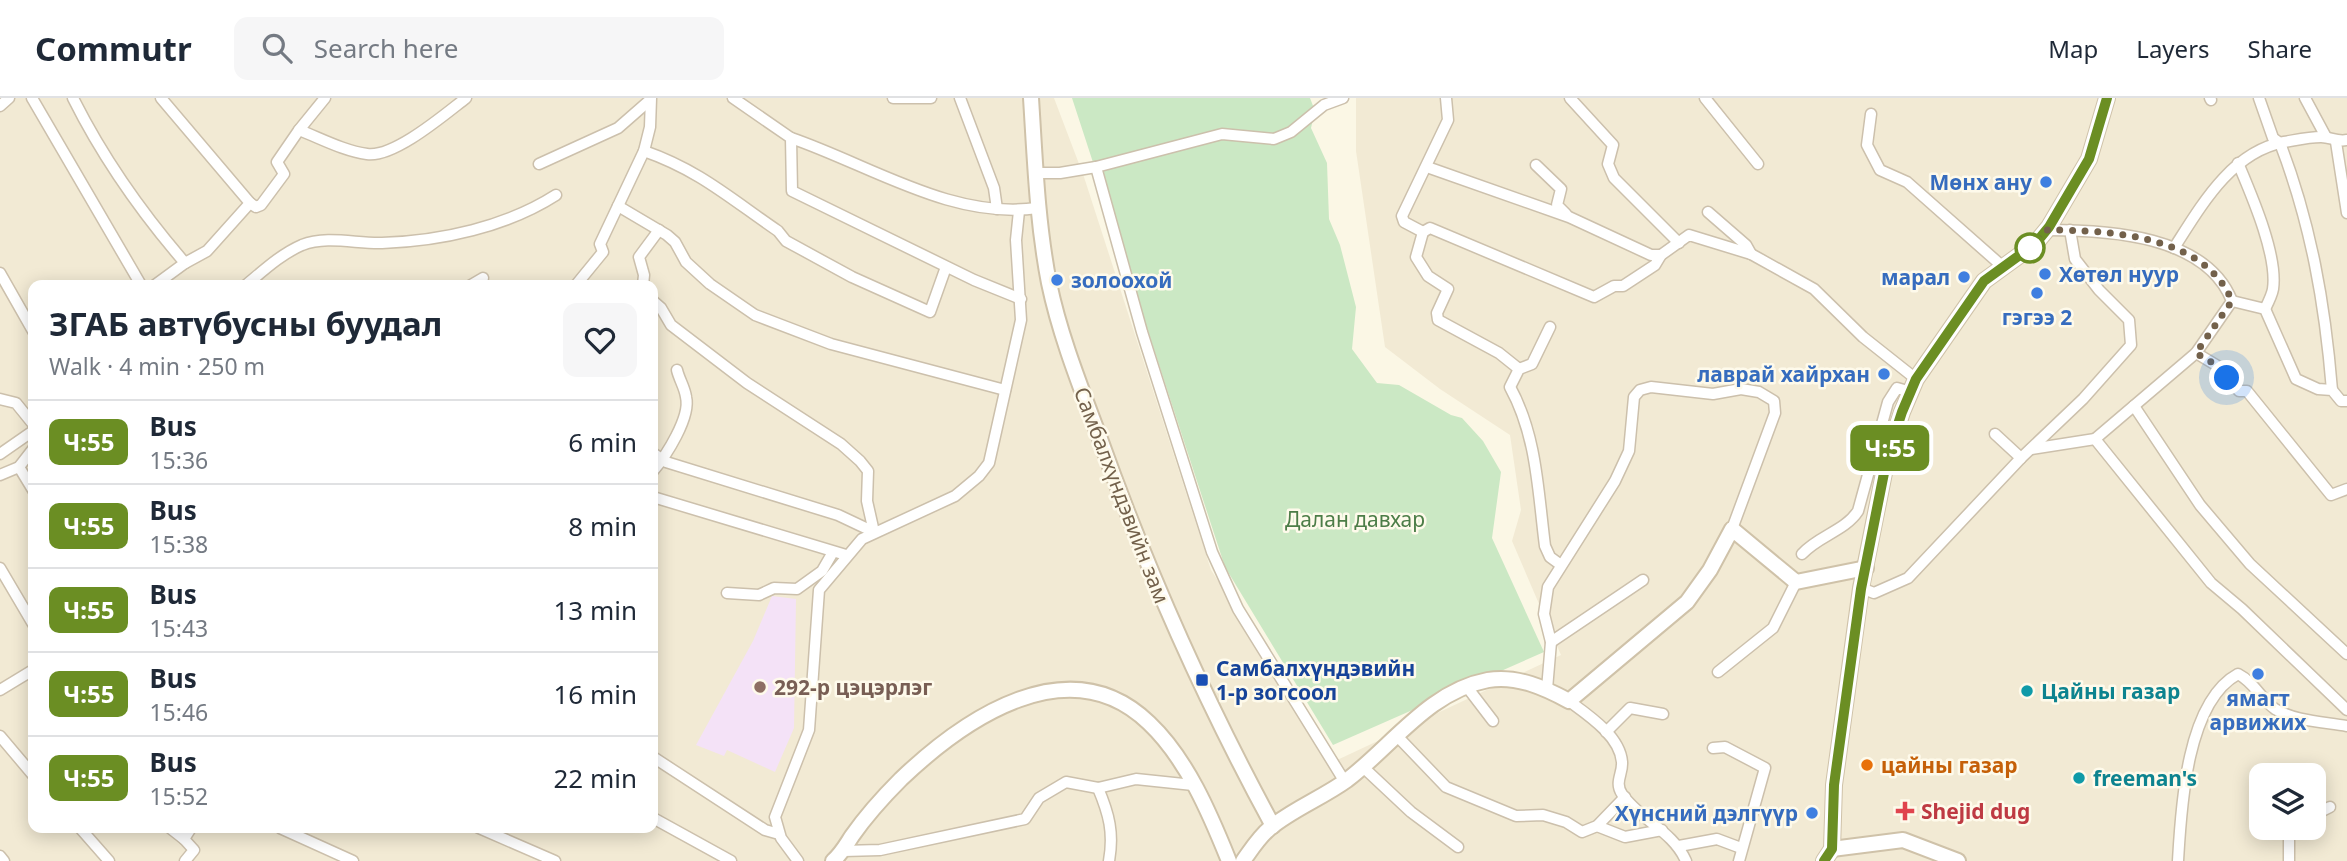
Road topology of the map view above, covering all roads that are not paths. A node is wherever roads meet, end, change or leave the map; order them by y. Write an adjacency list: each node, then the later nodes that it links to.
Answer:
1 (9, 98): 20 (street)
2 (32, 98): 57 (street)
3 (73, 98): 52 (street)
4 (160, 98): 36 (street)
5 (325, 98): 22 (street)
6 (466, 98): 22 (street)
7 (733, 98): 23 (street)
8 (893, 98): 9 (street)
9 (931, 98)
10 (960, 98): 39 (street)
11 (1031, 98): 34 (street, Самбалхүндэвийн зам)
12 (1343, 98): 32 (street)
13 (1446, 98): 33 (street)
14 (1570, 98): 48 (street)
15 (1705, 98): 30 (street)
16 (2107, 98): 45 (street)
17 (2259, 98): 26 (street)
18 (2305, 98): 24 (street)
19 (651, 99): 27 (street); 29 (street)
20 (0, 106)
21 (1871, 114): 53 (street)
22 (299, 130): 36 (street)
23 (791, 138): 39 (street); 54 (street)
24 (2331, 139): 25 (street); 26 (street); 42 (street)
25 (2347, 140)
26 (2280, 143): 28 (street); 74 (street)
27 (644, 151): 37 (street); 54 (street)
28 (2238, 163): 49 (street); 66 (street)
29 (539, 164)
30 (1758, 164)
31 (1536, 165): 43 (street)
32 (1096, 167): 34 (street); 126 (street)
33 (1427, 167): 43 (street); 47 (street)
34 (1036, 173): 38 (street, Самбалхүндэвийн зам)
35 (556, 195): 59 (street)
36 (250, 203): 52 (street)
37 (618, 206): 44 (street); 61 (street)
38 (1037, 208): 40 (street); 133 (street, Самбалхүндэвийн зам)
39 (997, 209): 40 (street)
40 (1018, 211): 63 (street)
41 (1708, 212): 50 (street)
42 (2347, 213)
43 (1569, 217): 51 (street)
44 (659, 230): 62 (street); 73 (street)
45 (2047, 230): 46 (street); 53 (street)
46 (2070, 230): 49 (street); 82 (street)
47 (1423, 232): 51 (street); 70 (street)
48 (1679, 243): 50 (street); 51 (street)
49 (2175, 248): 64 (street)
50 (1751, 254): 72 (street)
51 (1661, 255)
52 (184, 263): 58 (street)
53 (2002, 266): 72 (street)
54 (946, 267): 63 (street)
55 (0, 273): 67 (street)
56 (483, 278): 60 (street)
57 (138, 280)
58 (162, 280)
59 (252, 280)
60 (480, 280)
61 (580, 280)
62 (644, 280)
63 (1021, 299): 73 (street)
64 (2232, 301): 66 (street); 69 (street)
65 (658, 305): 95 (street)
66 (2265, 309): 74 (street)
67 (28, 322)
68 (1550, 327): 70 (street)
69 (2196, 353): 77 (street); 92 (street)
70 (1520, 369): 99 (street)
71 (677, 370): 87 (street)
72 (1914, 385): 97 (street); 101 (street)
73 (1005, 390): 95 (street)
74 (2332, 390): 76 (street)
75 (0, 399): 78 (street)
76 (2347, 401)
77 (2134, 406): 81 (street); 108 (street)
78 (28, 418)
79 (28, 434): 83 (street)
80 (1995, 434): 86 (street)
81 (2095, 439): 82 (street); 115 (street)
82 (2030, 449): 86 (street)
83 (0, 454)
84 (28, 455): 89 (street)
85 (658, 456): 87 (street)
86 (2021, 458): 104 (street)
87 (663, 460): 88 (street); 95 (street)
88 (658, 466)
89 (19, 467): 90 (street); 91 (street)
90 (0, 475)
91 (28, 482)
92 (2347, 489)
93 (658, 498): 96 (street)
94 (1732, 529): 99 (street); 103 (street); 114 (street)
95 (874, 532): 98 (street)
96 (833, 552): 98 (street); 105 (street)
97 (1802, 554)
98 (846, 555): 141 (street)
99 (1561, 565): 107 (street)
100 (0, 568): 106 (street)
101 (1866, 568): 103 (street); 104 (street)
102 (1643, 580): 107 (street)
103 (1796, 582): 109 (street)
104 (1861, 589): 147 (street)
105 (727, 593)
106 (28, 616)
107 (1551, 642): 112 (street)
108 (2347, 654)
109 (1718, 672)
110 (28, 674): 113 (street)
111 (1467, 687): 112 (street); 117 (street); 121 (street)
112 (1547, 689): 114 (street)
113 (0, 690)
114 (1569, 701): 119 (street)
115 (2347, 710)
116 (1663, 714): 119 (street)
117 (1493, 721)
118 (2347, 726): 163 (street)
119 (1606, 732): 129 (street)
120 (0, 736): 125 (street)
121 (1398, 737): 124 (street); 134 (street)
122 (1713, 748): 146 (street)
123 (658, 760): 141 (street)
124 (1363, 767): 126 (street); 145 (street)
125 (28, 769)
126 (1345, 782): 133 (street)
127 (1192, 785): 128 (street); 149 (street); 158 (street)
128 (1098, 788): 149 (street); 157 (street)
129 (1625, 797): 134 (street); 135 (street)
130 (2330, 807): 131 (street)
131 (2326, 809)
132 (658, 821): 155 (street)
133 (1273, 826): 159 (street)
134 (1597, 826): 135 (street)
135 (1662, 830): 144 (street)
136 (84, 833): 151 (street)
137 (176, 833): 142 (street)
138 (188, 833): 142 (street)
139 (291, 833): 153 (street)
140 (491, 833): 154 (street)
141 (779, 834): 156 (street)
142 (184, 839): 152 (street)
143 (2290, 840): 164 (street)
144 (1679, 846): 146 (street); 160 (street)
145 (1458, 847)
146 (1741, 848): 161 (street)
147 (1828, 855): 162 (street)
148 (0, 856): 150 (street)
149 (843, 858)
150 (4, 861)
151 (109, 861)
152 (185, 861)
153 (353, 861)
154 (555, 861)
155 (731, 861)
156 (798, 861)
157 (1109, 861)
158 (1229, 861)
159 (1243, 861)
160 (1686, 861)
161 (1739, 861)
162 (1958, 861)
163 (2178, 861)
164 (2289, 861)

